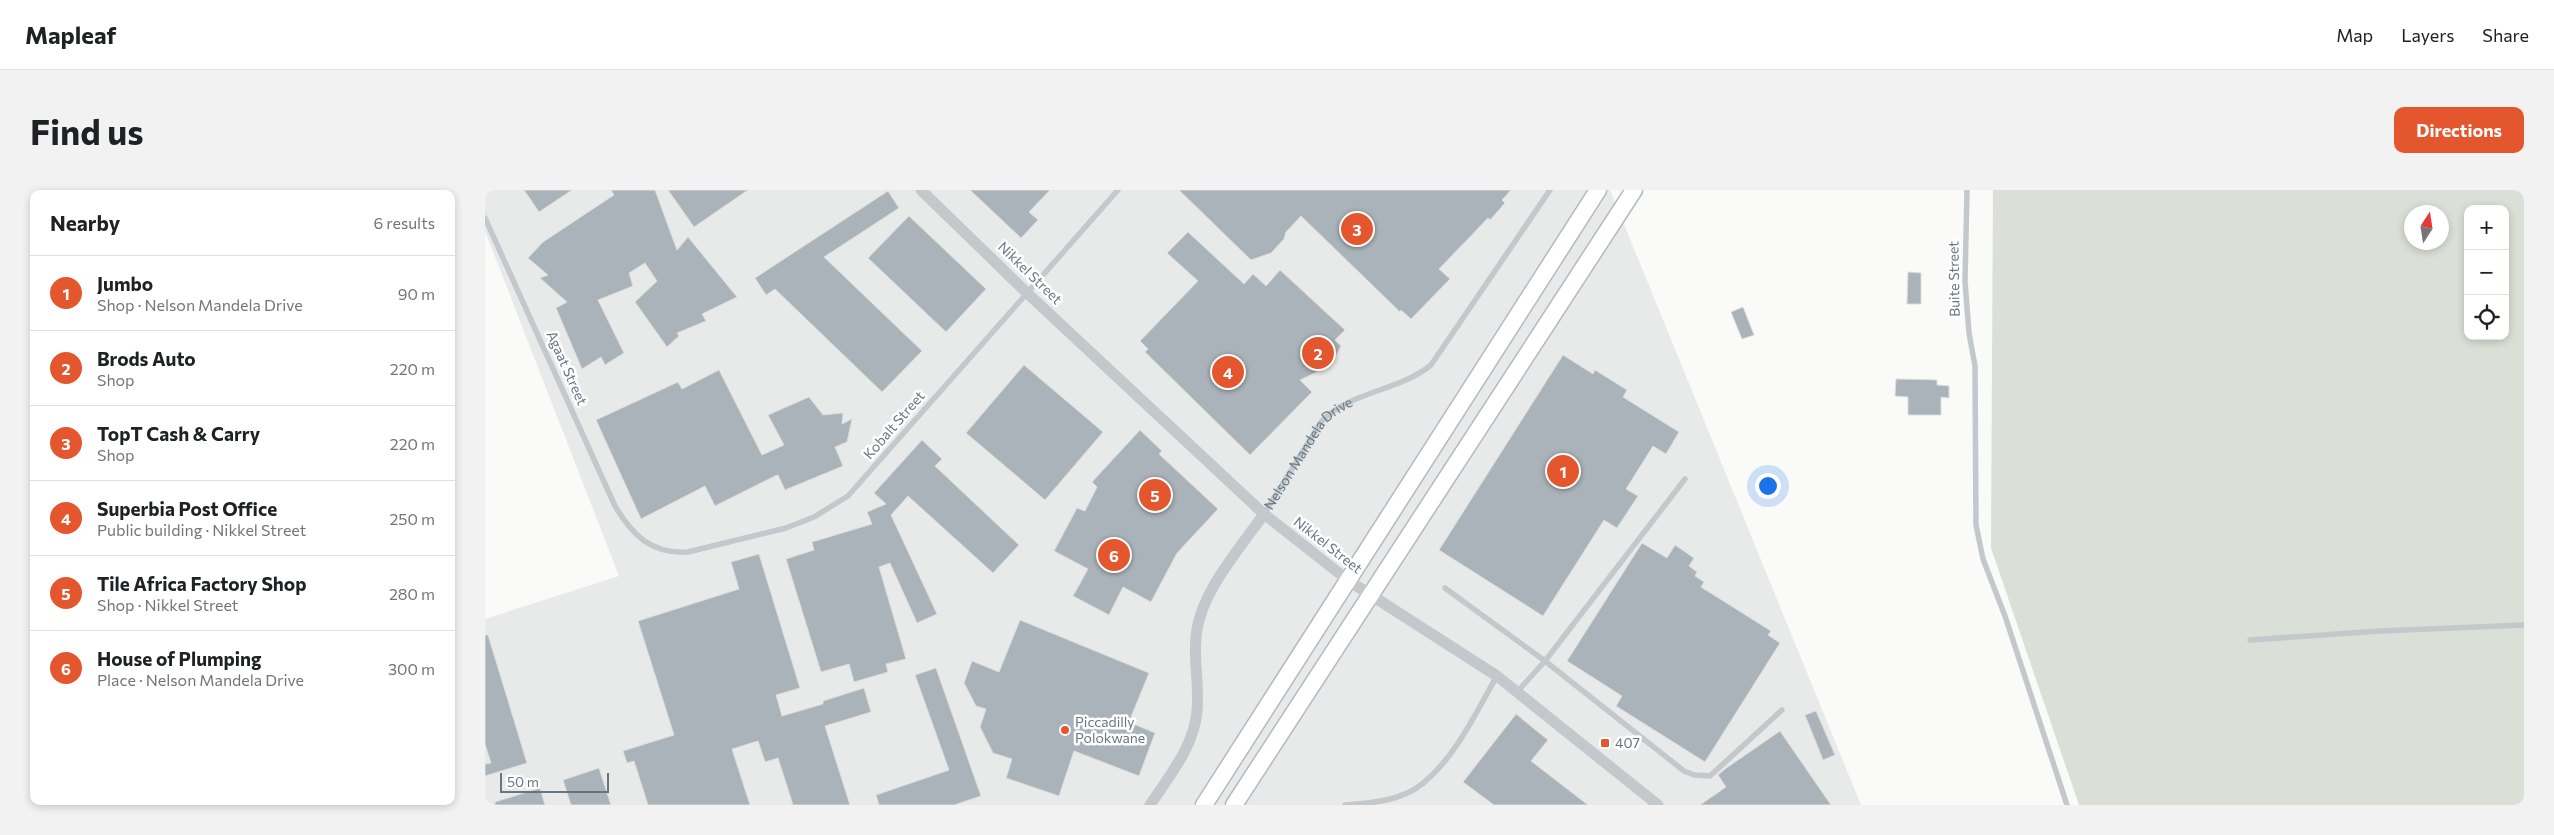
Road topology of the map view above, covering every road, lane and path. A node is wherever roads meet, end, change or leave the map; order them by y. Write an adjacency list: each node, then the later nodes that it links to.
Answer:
1 (921, 190): 8 (street, Nikkel Street)
2 (1118, 190): 8 (lane, Kobalt Street)
3 (1550, 190): 10 (lane, Nelson Mandela Drive)
4 (1598, 190): 12 (main road)
5 (1635, 190): 14 (main road)
6 (1967, 190): 26 (lane, Buite Street)
7 (485, 218): 11 (lane, Agaat Street)
8 (1026, 292): 10 (street, Nikkel Street); 11 (lane, Kobalt Street)
9 (1685, 479): 17 (lane)
10 (1264, 514): 12 (street, Nikkel Street); 21 (street, Nelson Mandela Drive)
11 (627, 526)
12 (1349, 581): 14 (street, Nikkel Street); 22 (main road)
13 (1445, 588): 17 (lane)
14 (1370, 595): 18 (street, Nikkel Street); 23 (main road)
15 (2524, 625): 16 (lane)
16 (2250, 640)
17 (1545, 661): 19 (lane); 20 (lane)
18 (1497, 676): 19 (street, Nikkel Street); 24 (lane)
19 (1517, 692): 25 (street, Nikkel Street)
20 (1782, 710)
21 (1150, 805)
22 (1204, 805)
23 (1233, 805)
24 (1345, 805)
25 (1658, 805)
26 (2067, 805)

